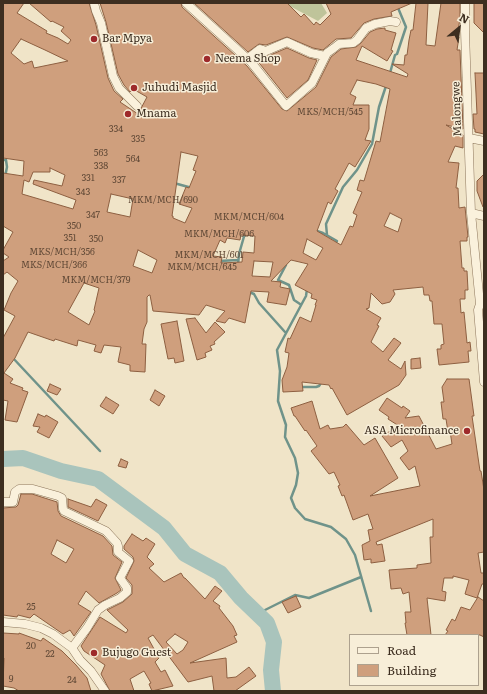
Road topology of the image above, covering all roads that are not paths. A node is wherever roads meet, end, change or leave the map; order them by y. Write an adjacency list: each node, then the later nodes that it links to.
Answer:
1 (94, 3): 7 (street)
2 (186, 3): 6 (street)
3 (465, 3): 8 (street, Malongwe)
4 (396, 22): 5 (street)
5 (325, 56): 6 (street); 6 (street)
6 (247, 59)
7 (137, 106)
8 (469, 138): 9 (street); 10 (street, Malongwe)
9 (484, 140)
10 (471, 213): 11 (street); 12 (street, Malongwe)
11 (484, 216)
12 (481, 311): 13 (street, Malongwe)
13 (484, 382)
14 (3, 502): 16 (street)
15 (3, 622): 16 (street)
16 (72, 648): 17 (street)
17 (105, 691)

